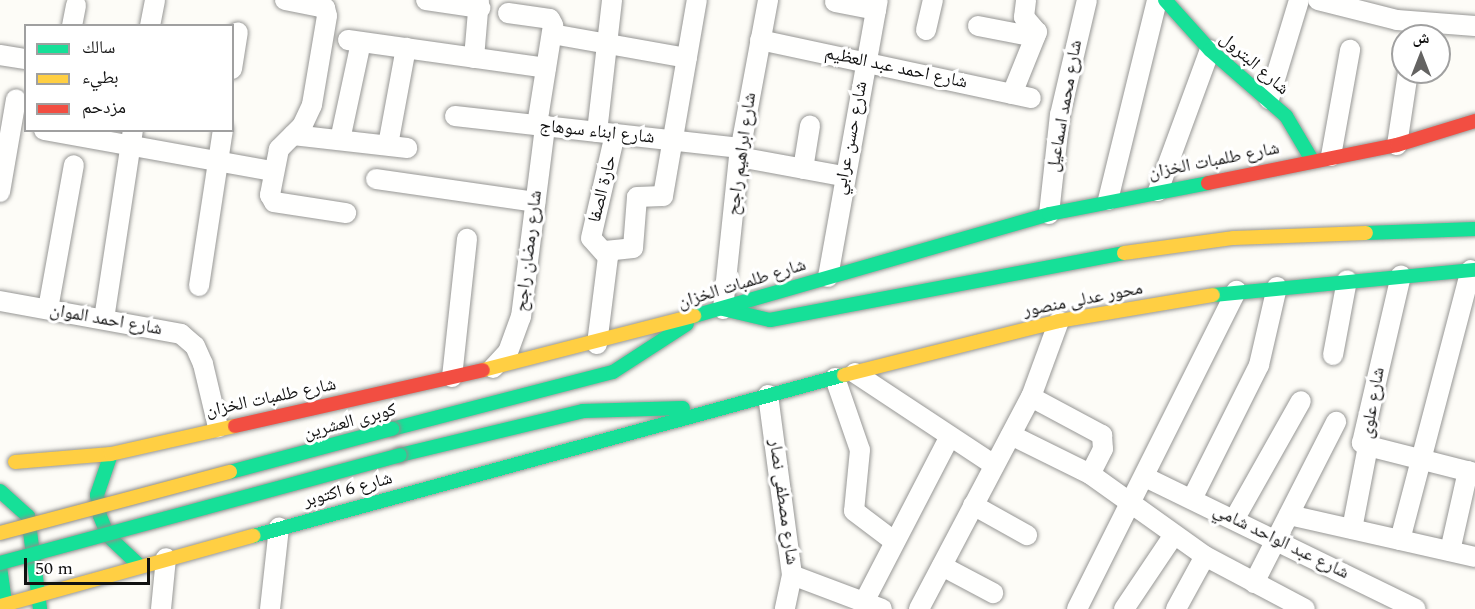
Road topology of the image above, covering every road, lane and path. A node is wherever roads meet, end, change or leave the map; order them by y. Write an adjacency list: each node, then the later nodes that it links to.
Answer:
1 (155, 0): 22 (street)
2 (285, 0): 14 (street)
3 (426, 0): 17 (street)
4 (612, 0): 30 (street)
5 (768, 0): 29 (street, شارع ابراهيم راجح)
6 (933, 0): 25 (street)
7 (1026, 0): 28 (street)
8 (1087, 0): 70 (street, شارع محمد اسماعيل)
9 (1157, 0): 67 (street)
10 (1165, 0): 32 (main road, شارع البترول)
11 (1299, 0): 43 (street)
12 (1318, 0): 19 (street)
13 (693, 1): 37 (street)
14 (313, 2): 52 (street)
15 (835, 2): 18 (street)
16 (76, 4): 21 (street)
17 (480, 4): 36 (street)
18 (877, 5): 39 (street, شارع حسن عرابي)
19 (1368, 6): 24 (street)
20 (508, 13): 27 (street)
21 (72, 24)
22 (150, 24)
23 (978, 26): 28 (street)
24 (1475, 26)
25 (926, 30)
26 (238, 32): 35 (street)
27 (552, 34): 30 (street); 40 (street, شارع رمضان راجح)
28 (1035, 37): 39 (street, شارع احمد عبد العظيم)
29 (760, 40): 39 (street, شارع احمد عبد العظيم); 57 (street, شارع ابراهيم راجح)
30 (607, 44): 37 (street); 51 (street)
31 (406, 48): 36 (street); 54 (street); 54 (street)
32 (1210, 50): 43 (main road, شارع البترول); 65 (street)
33 (1350, 50): 58 (street)
34 (0, 55): 38 (street)
35 (234, 57)
36 (474, 58): 40 (street)
37 (687, 58): 55 (street)
38 (24, 59)
39 (866, 59): 63 (street, شارع حسن عرابي)
40 (546, 68): 47 (street, شارع رمضان راجح)
41 (1405, 84): 56 (street)
42 (16, 99): 46 (street)
43 (1269, 99): 58 (main road, شارع البترول)
44 (454, 116): 47 (street, شارع ابناء سوهاج)
45 (1475, 121): 56 (main road, شارع طلمبات الخزان)
46 (12, 125): 66 (street)
47 (541, 126): 51 (street, شارع ابناء سوهاج); 68 (street, شارع رمضان راجح)
48 (810, 126): 61 (street)
49 (69, 132): 53 (street)
50 (223, 132): 59 (street)
51 (606, 133): 55 (street, شارع ابناء سوهاج); 73 (street, حارة الصفا)
52 (293, 135): 54 (street); 62 (street)
53 (132, 137): 59 (street); 85 (street)
54 (340, 140)
55 (674, 140): 57 (street, شارع ابناء سوهاج); 73 (street)
56 (1397, 145): 58 (main road, شارع طلمبات الخزان)
57 (740, 152): 61 (street, شارع ابناء سوهاج); 83 (street, شارع ابراهيم راجح)
58 (1322, 158): 65 (main road, شارع طلمبات الخزان)
59 (218, 162): 62 (street); 78 (street)
60 (74, 165): 82 (street)
61 (802, 169): 63 (street, شارع ابناء سوهاج)
62 (273, 171): 69 (street)
63 (843, 176): 76 (street, شارع حسن عرابي)
64 (376, 179): 68 (street)
65 (1158, 191): 67 (main road, شارع طلمبات الخزان)
66 (0, 192)
67 (1108, 200): 70 (main road, شارع طلمبات الخزان)
68 (536, 202): 89 (street, شارع رمضان راجح)
69 (346, 213)
70 (1049, 214): 76 (main road, شارع طلمبات الخزان)
71 (1475, 229): 83 (main road, محور عدلى منصور)
72 (467, 239): 91 (street)
73 (605, 251): 87 (street, حارة الصفا)
74 (1473, 270): 75 (main road, محور عدلى منصور); 104 (street)
75 (1401, 275): 77 (main road, محور عدلى منصور); 101 (street, شارع علوى)
76 (828, 277): 83 (main road, شارع طلمبات الخزان)
77 (1347, 280): 79 (main road, محور عدلى منصور); 88 (street)
78 (199, 286)
79 (1277, 287): 80 (main road, محور عدلى منصور); 110 (street)
80 (1236, 291): 86 (main road, محور عدلى منصور); 108 (street)
81 (0, 301): 82 (street, شارع احمد الموان)
82 (48, 309): 85 (street, شارع احمد الموان)
83 (723, 309): 84 (main road, شارع طلمبات الخزان)
84 (696, 317): 87 (main road, شارع طلمبات الخزان); 117 (main road, كوبرى العشرين, bridge)
85 (104, 319): 98 (street, شارع احمد الموان)
86 (1059, 321): 90 (main road, محور عدلى منصور); 94 (street)
87 (597, 344): 89 (main road, شارع طلمبات الخزان)
88 (1333, 355)
89 (493, 368): 91 (main road, شارع طلمبات الخزان)
90 (855, 373): 92 (main road, محور عدلى منصور); 100 (street)
91 (452, 377): 98 (main road, شارع طلمبات الخزان)
92 (835, 378): 93 (main road, محور عدلى منصور); 122 (street)
93 (768, 395): 96 (main road, محور عدلى منصور); 130 (street, شارع مصطفى نصار)
94 (1031, 397): 99 (street); 107 (street)
95 (1301, 401): 114 (street)
96 (706, 410): 115 (main road, شارع 6 اكتوبر); 127 (main road, bridge)
97 (1336, 422): 113 (street)
98 (218, 427): 103 (main road, شارع طلمبات الخزان)
99 (1011, 435): 105 (street); 107 (street)
100 (948, 440): 105 (street); 122 (street)
101 (1368, 446): 104 (street); 116 (street, شارع علوى)
102 (3, 449): 109 (main road)
103 (111, 454): 109 (main road, شارع طلمبات الخزان); 128 (main road)
104 (1419, 459): 106 (street); 121 (street)
105 (994, 465): 112 (street)
106 (1471, 472): 123 (street)
107 (1090, 474): 111 (street)
108 (1145, 477): 110 (street, شارع عبد الواحد شامي); 111 (street)
109 (8, 480): 133 (main road)
110 (1192, 499): 114 (street, شارع عبد الواحد شامي)
111 (1133, 500): 119 (street); 140 (street)
112 (973, 505): 118 (street); 129 (street)
113 (1289, 515): 116 (street); 120 (street)
114 (1235, 518): 120 (street, شارع عبد الواحد شامي)
115 (279, 527): 126 (main road, شارع 6 اكتوبر); 137 (street)
116 (1352, 530): 121 (street)
117 (0, 533)
118 (1027, 535)
119 (1173, 536): 124 (street); 141 (street)
120 (1277, 539): 131 (street); 144 (street, شارع عبد الواحد شامي)
121 (1400, 540): 123 (street)
122 (895, 542): 134 (street)
123 (1450, 551): 125 (street)
124 (1204, 556): 131 (street); 142 (street)
125 (1475, 556)
126 (166, 558): 128 (main road, شارع 6 اكتوبر); 136 (street)
127 (0, 565): 135 (main road)
128 (140, 566): 133 (main road, شارع 6 اكتوبر)
129 (942, 566): 132 (street); 139 (street)
130 (792, 575): 134 (street); 138 (street, شارع مصطفى نصار)
131 (1254, 583): 143 (street)
132 (993, 593)
133 (40, 602): 135 (main road, شارع 6 اكتوبر)
134 (873, 606)
135 (4, 607)
136 (161, 609)
137 (270, 609)
138 (785, 609)
139 (919, 609)
140 (1077, 609)
141 (1124, 609)
142 (1176, 609)
143 (1305, 609)
144 (1416, 609)

